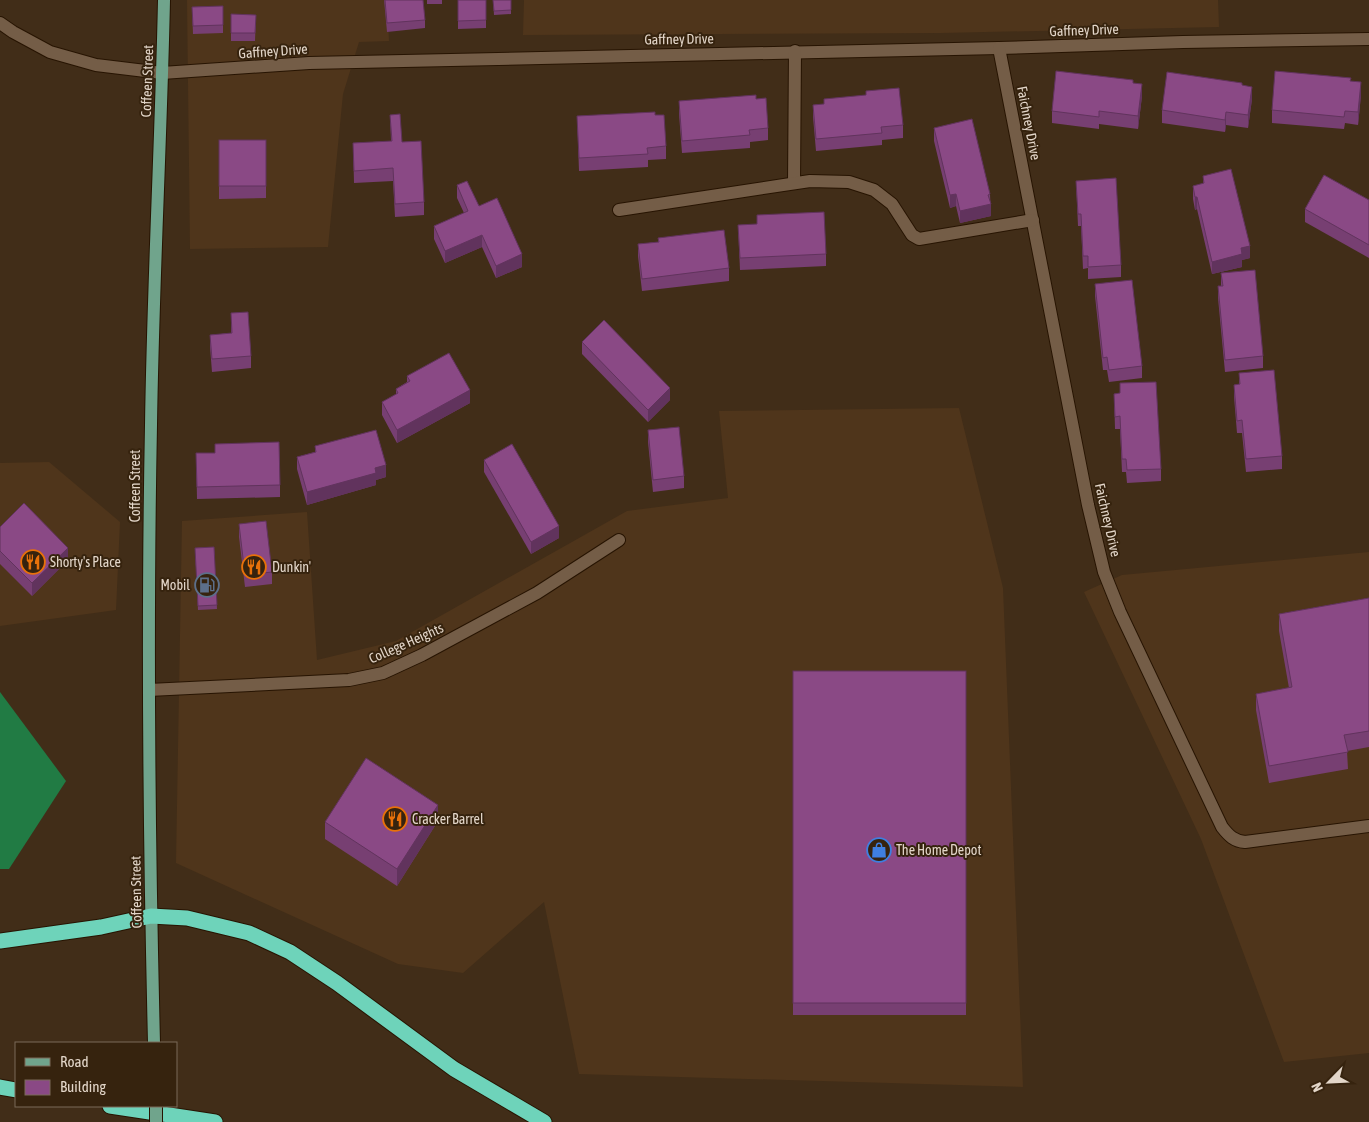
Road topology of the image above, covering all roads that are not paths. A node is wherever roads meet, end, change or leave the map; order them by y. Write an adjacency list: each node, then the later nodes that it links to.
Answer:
1 (164, 0): 6 (main road, Coffeen Street)
2 (0, 23): 6 (street, Gaffney Drive)
3 (1369, 39): 4 (street, Gaffney Drive)
4 (999, 48): 5 (street, Gaffney Drive); 9 (street, Faichney Drive)
5 (795, 51): 6 (street, Gaffney Drive); 7 (street)
6 (162, 73): 11 (main road, Coffeen Street)
7 (794, 183): 8 (street); 9 (street)
8 (619, 210)
9 (1033, 220): 12 (street, Faichney Drive)
10 (618, 540): 11 (street, College Heights)
11 (149, 690): 13 (main road, Coffeen Street)
12 (1369, 826)
13 (151, 916): 14 (highway); 15 (main road, Coffeen Street); 22 (highway)
14 (0, 941)
15 (154, 1040)
16 (0, 1087): 17 (highway)
17 (15, 1090)
18 (116, 1107): 21 (highway)
19 (156, 1107): 20 (main road, bridge)
20 (156, 1122)
21 (214, 1122)
22 (544, 1122)

